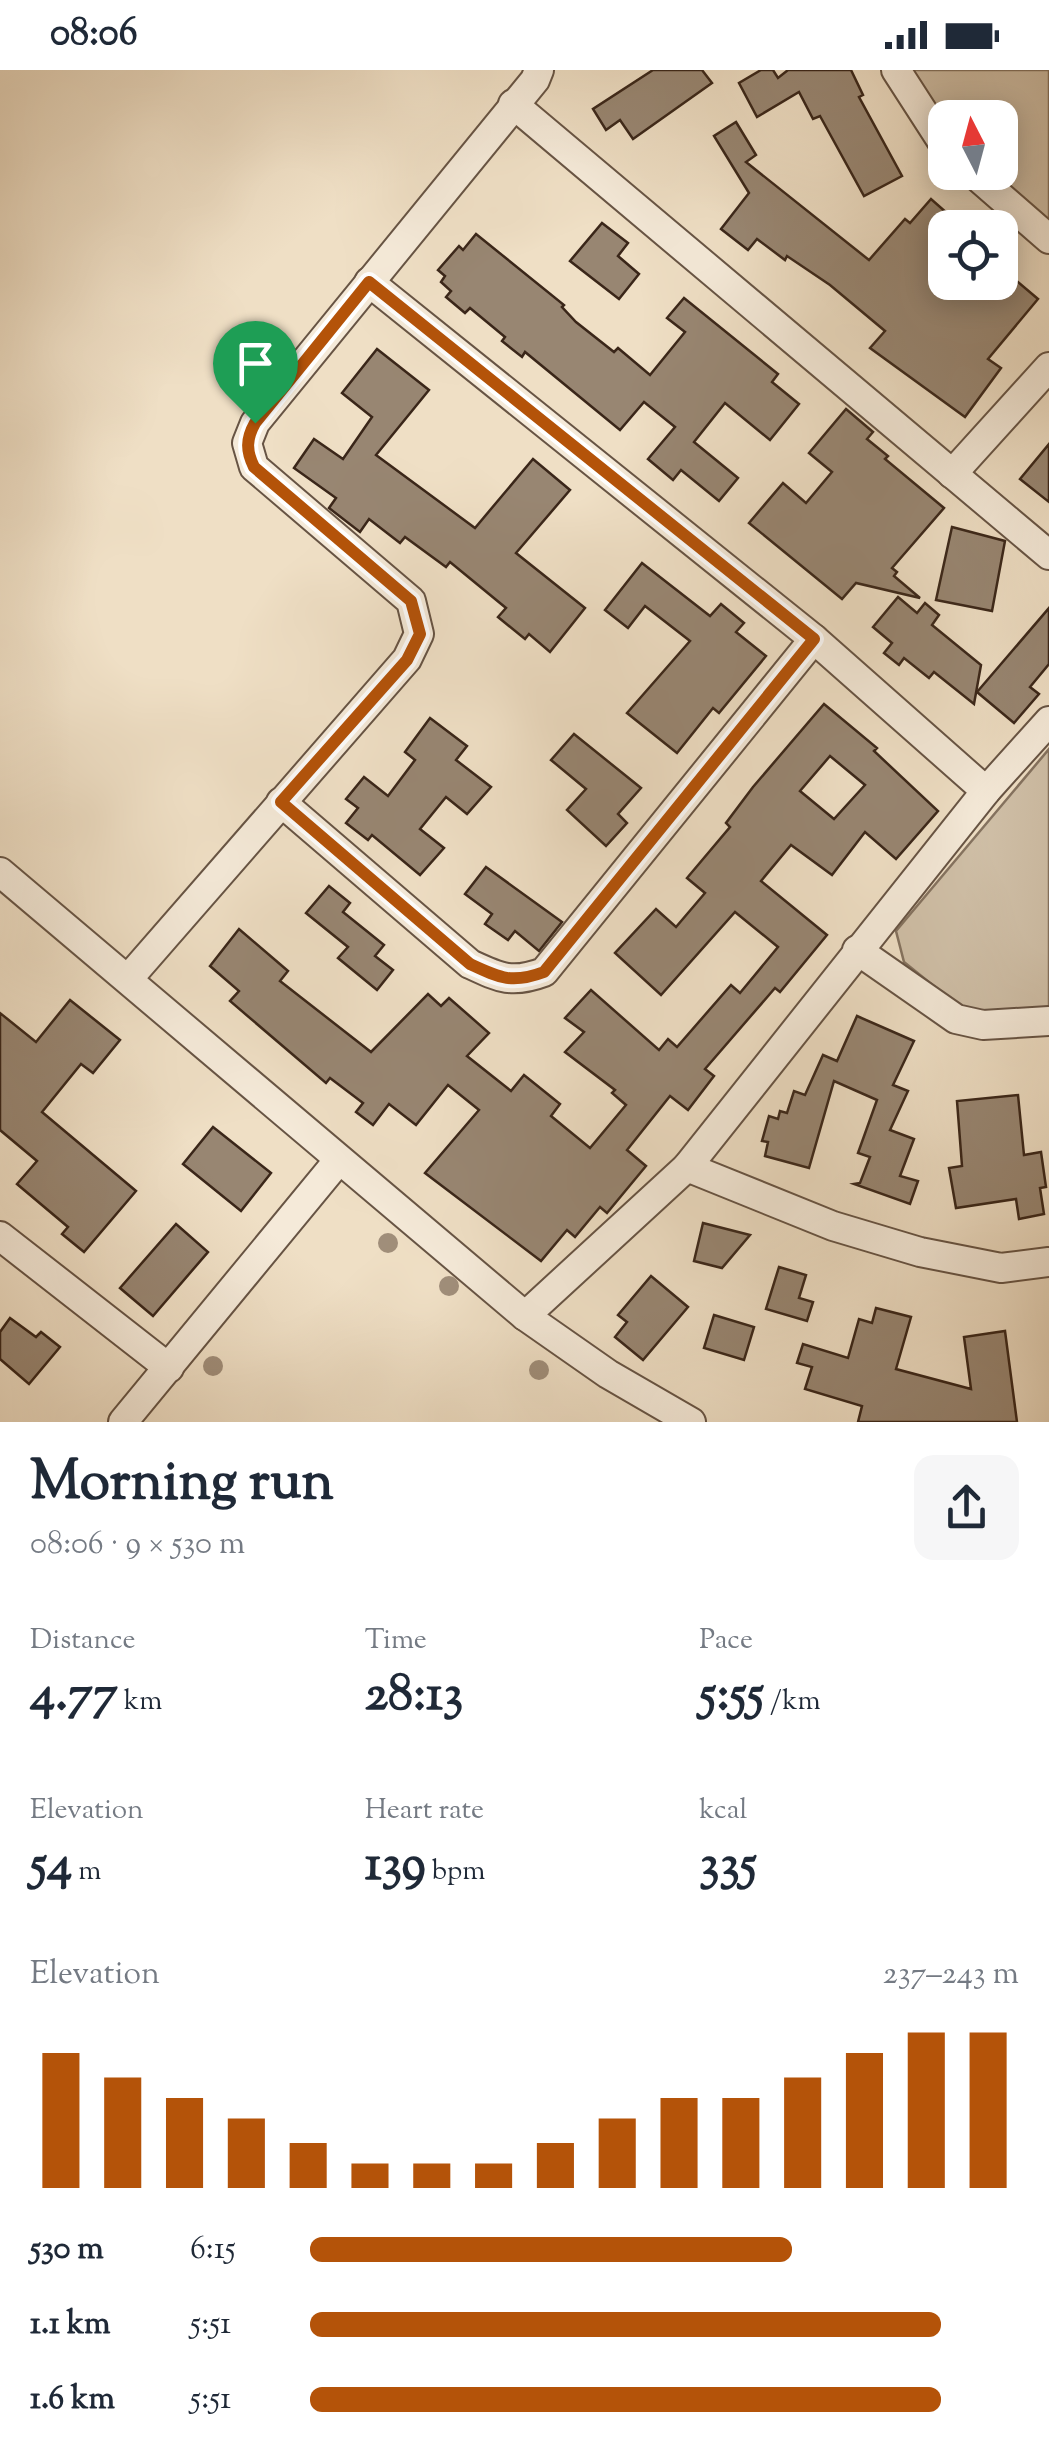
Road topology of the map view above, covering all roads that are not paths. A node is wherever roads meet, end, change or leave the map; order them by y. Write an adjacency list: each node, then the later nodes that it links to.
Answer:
1 (896, 70): 4 (street)
2 (541, 73): 3 (street)
3 (513, 104): 7 (street); 9 (street)
4 (928, 120)
5 (993, 190): 6 (street)
6 (1049, 239)
7 (369, 282): 11 (street); 14 (street)
8 (1049, 367): 9 (street)
9 (952, 474): 10 (street)
10 (1049, 555)
11 (814, 639): 13 (street); 14 (street)
12 (1049, 721): 13 (street)
13 (986, 791): 16 (street)
14 (281, 802): 17 (street)
15 (0, 872): 17 (street)
16 (858, 950): 18 (street); 20 (street)
17 (128, 979): 19 (street)
18 (1049, 1021)
19 (338, 1161): 23 (street); 24 (street)
20 (687, 1167): 22 (street); 23 (street)
21 (0, 1236): 24 (street)
22 (1049, 1262)
23 (525, 1316): 26 (street)
24 (169, 1368): 25 (street)
25 (123, 1422)
26 (691, 1422)

